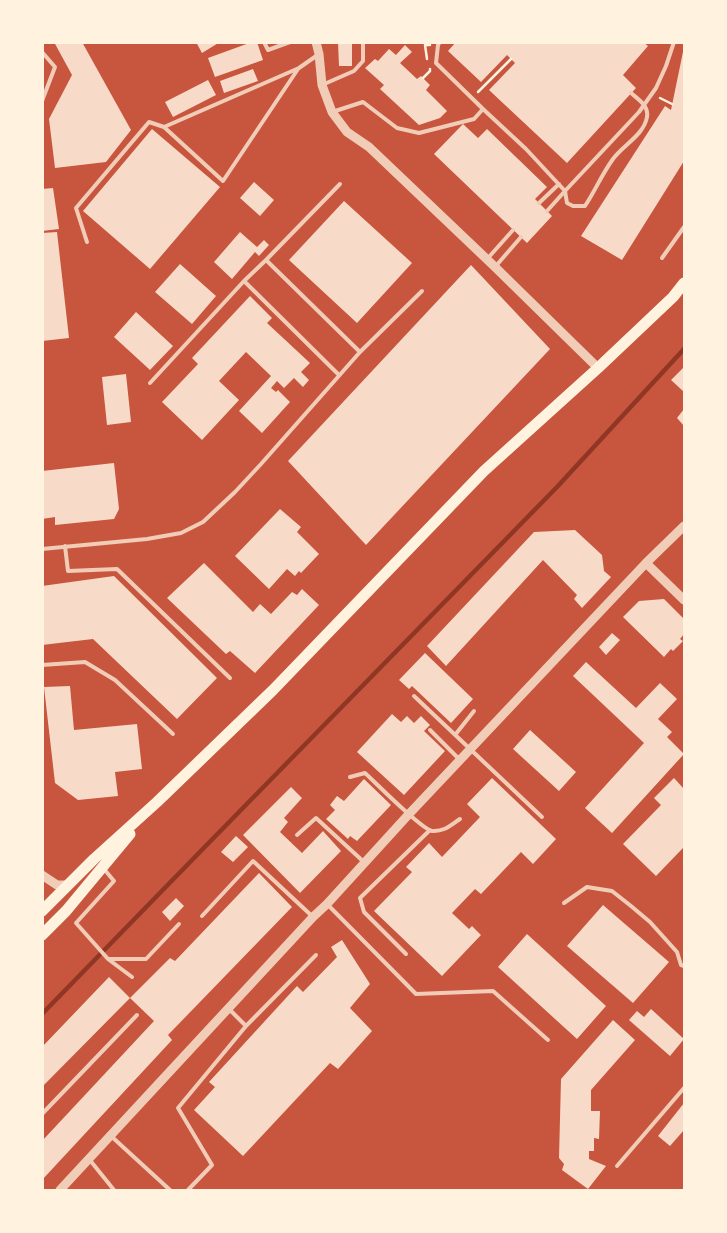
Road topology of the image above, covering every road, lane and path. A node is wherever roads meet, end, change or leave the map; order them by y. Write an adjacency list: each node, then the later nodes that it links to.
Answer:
1 (264, 42): 2 (lane)
2 (290, 42)
3 (316, 42): 8 (street)
4 (364, 42): 11 (lane)
5 (440, 42): 13 (lane)
6 (674, 42): 20 (lane)
7 (42, 52): 14 (lane)
8 (318, 54): 10 (lane); 11 (street)
9 (511, 59): 13 (path)
10 (299, 68): 17 (lane); 17 (lane)
11 (322, 85): 16 (street)
12 (631, 93): 20 (lane)
13 (472, 99): 15 (lane)
14 (42, 101)
15 (483, 109): 16 (lane); 19 (lane)
16 (332, 112): 28 (street)
17 (164, 127): 26 (lane)
18 (340, 184): 29 (lane)
19 (558, 184): 20 (lane); 21 (lane)
20 (565, 191): 22 (lane)
21 (539, 203)
22 (547, 211)
23 (684, 227): 27 (lane)
24 (513, 230): 28 (lane)
25 (521, 237): 30 (lane)
26 (87, 242)
27 (662, 258)
28 (487, 259): 30 (street)
29 (266, 260): 31 (lane); 34 (lane)
30 (495, 267): 35 (street)
31 (244, 281): 36 (lane); 37 (lane)
32 (684, 283): 35 (main road)
33 (422, 292): 34 (lane)
34 (360, 352): 36 (lane)
35 (598, 368): 53 (main road)
36 (339, 375): 39 (lane)
37 (150, 383)
38 (684, 526): 41 (street)
39 (66, 546): 40 (lane); 44 (lane)
40 (42, 548)
41 (646, 563): 42 (street); 50 (street)
42 (684, 600)
43 (42, 665): 48 (lane)
44 (230, 678)
45 (414, 696): 49 (lane)
46 (474, 711): 49 (lane)
47 (430, 730): 51 (lane)
48 (173, 734)
49 (455, 735): 50 (lane)
50 (470, 749): 51 (street); 55 (lane)
51 (460, 760): 54 (street)
52 (350, 777): 54 (lane)
53 (157, 802): 60 (main road); 62 (main road)
54 (409, 814): 57 (lane); 59 (street)
55 (542, 817)
56 (460, 819): 57 (lane)
57 (430, 830): 70 (lane)
58 (297, 835): 59 (lane)
59 (365, 863): 64 (street)
60 (102, 868): 69 (main road); 72 (lane)
61 (42, 875): 62 (street)
62 (68, 885): 65 (main road)
63 (564, 903): 73 (lane)
64 (327, 904): 67 (street); 78 (lane)
65 (42, 911)
66 (202, 916): 67 (lane)
67 (312, 916): 75 (street)
68 (179, 924): 72 (lane)
69 (42, 935)
70 (406, 954)
71 (316, 955): 77 (lane)
72 (108, 960): 74 (lane)
73 (684, 966)
74 (132, 977)
75 (228, 1007): 77 (lane); 81 (street)
76 (138, 1015): 80 (lane)
77 (246, 1026): 87 (lane)
78 (548, 1040)
79 (684, 1088): 83 (lane)
80 (42, 1114)
81 (111, 1136): 82 (street); 86 (lane)
82 (88, 1159): 84 (street); 85 (lane)
83 (617, 1166)
84 (60, 1190)
85 (114, 1190)
86 (170, 1190)
87 (188, 1190)

